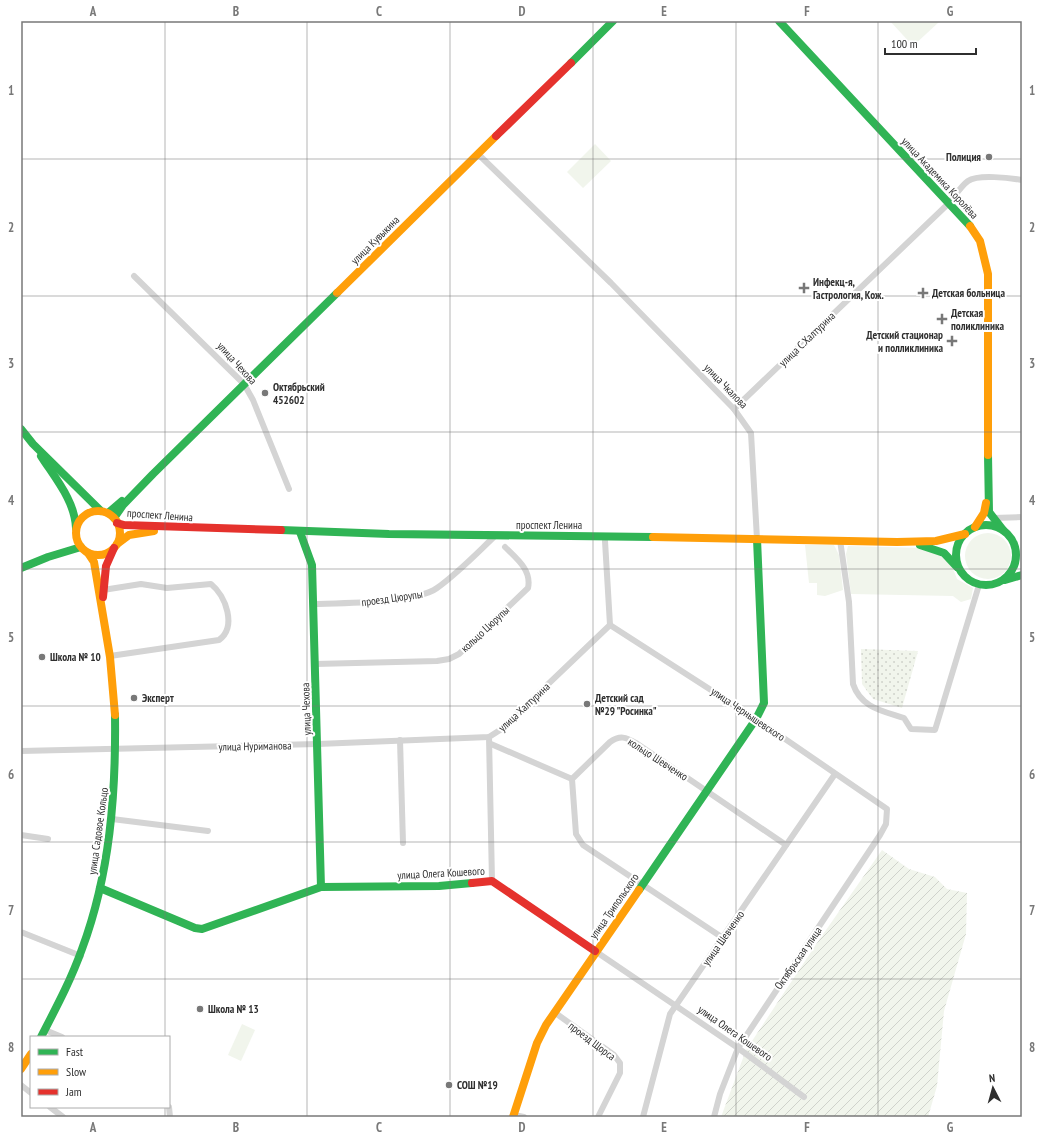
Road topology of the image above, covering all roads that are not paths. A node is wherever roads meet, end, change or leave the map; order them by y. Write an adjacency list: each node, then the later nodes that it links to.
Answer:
1 (613, 21): 3 (street, улица Кувыкина)
2 (779, 21): 5 (street, улица Академика Королёва)
3 (478, 154): 7 (street, улица Кувыкина); 8 (street, улица Чкалова)
4 (1022, 180): 5 (street, улица С.Халтурина)
5 (950, 203): 8 (street, улица С.Халтурина); 12 (street, улица Академика Королёва)
6 (134, 276): 7 (street, улица Чехова)
7 (244, 384): 11 (street, улица Чехова); 13 (street, улица Кувыкина)
8 (734, 409): 23 (street, улица Чкалова)
9 (21, 429): 10 (street)
10 (33, 444): 13 (street); 19 (street)
11 (289, 489)
12 (987, 492): 15 (street, улица Академика Королёва); 16 (street)
13 (110, 516): 17 (street, проспект Ленина); 19 (street); 28 (street)
14 (1022, 517): 15 (street)
15 (993, 518): 18 (street, улица Академика Королёва)
16 (975, 527): 18 (street); 21 (street)
17 (202, 529): 20 (street, проспект Ленина); 28 (street, проспект Ленина)
18 (1003, 530): 27 (street)
19 (76, 532): 30 (street); 32 (street)
20 (300, 532): 22 (street, проспект Ленина); 39 (street, улица Чехова)
21 (965, 534): 26 (street, проспект Ленина); 34 (street)
22 (496, 535): 23 (street, проспект Ленина); 39 (street, проезд Цюрупы)
23 (757, 539): 24 (street, проспект Ленина); 44 (street, улица Чкалова)
24 (840, 540): 26 (street, проспект Ленина); 37 (street)
25 (605, 541): 41 (street)
26 (897, 542): 34 (street, проспект Ленина)
27 (1015, 544): 31 (street); 36 (street)
28 (115, 546): 30 (street); 38 (street, улица Садовое Кольцо)
29 (505, 546): 43 (street, кольцо Цюрупы)
30 (84, 550): 32 (street); 40 (street, улица Садовое Кольцо)
31 (1022, 550)
32 (48, 557): 33 (street)
33 (21, 568)
34 (959, 569): 37 (street)
35 (1022, 575): 36 (street)
36 (1004, 580): 37 (street)
37 (979, 585)
38 (103, 590): 40 (street, улица Садовое Кольцо); 42 (street)
39 (314, 604): 43 (street, улица Чехова)
40 (102, 616): 42 (street, улица Садовое Кольцо)
41 (610, 625): 44 (street, улица Чернышевского); 46 (street, улица Халтурина)
42 (110, 656): 48 (street, улица Садовое Кольцо)
43 (315, 664): 47 (street, улица Чехова)
44 (756, 719): 50 (street, улица Чернышевского); 52 (street, улица Трипольского)
45 (400, 740): 46 (street, улица Нуриманова); 47 (street, улица Нуриманова); 58 (street)
46 (490, 740): 51 (street); 60 (street)
47 (318, 744): 48 (street, улица Нуриманова); 62 (street, улица Чехова)
48 (117, 749): 49 (street, улица Нуриманова); 54 (street, улица Садовое Кольцо)
49 (21, 751)
50 (835, 774): 53 (street, улица Чернышевского); 59 (street, улица Шевченко)
51 (572, 779): 52 (street, кольцо Шевченко); 61 (street)
52 (706, 790): 59 (street, кольцо Шевченко); 61 (street, улица Трипольского)
53 (884, 806): 72 (street, Октябрьская улица)
54 (112, 819): 55 (street); 63 (street, улица Садовое Кольцо)
55 (208, 831)
56 (21, 835): 57 (street)
57 (48, 839)
58 (403, 843)
59 (786, 845): 65 (street, улица Шевченко)
60 (492, 882): 62 (street, улица Олега Кошевого); 66 (street, улица Олега Кошевого)
61 (643, 885): 65 (street); 66 (street, улица Трипольского)
62 (321, 887): 63 (street, улица Олега Кошевого)
63 (100, 888): 67 (street, улица Садовое Кольцо)
64 (21, 932): 67 (street)
65 (723, 938): 68 (street, улица Шевченко)
66 (596, 951): 68 (street, улица Олега Кошевого); 69 (street, улица Трипольского)
67 (81, 956): 70 (street, улица Садовое Кольцо)
68 (675, 1006): 72 (street, улица Олега Кошевого); 83 (street, улица Шевченко)
69 (554, 1012): 79 (street, улица Трипольского); 82 (street, проезд Щорса)
70 (43, 1034): 71 (street)
71 (56, 1036)
72 (738, 1048): 77 (street, улица Олега Кошевого); 84 (street, Октябрьская улица)
73 (30, 1056): 74 (street)
74 (21, 1069)
75 (21, 1086): 76 (street)
76 (30, 1092)
77 (804, 1097)
78 (51, 1108): 80 (street)
79 (514, 1116): 81 (street)
80 (63, 1117)
81 (524, 1117)
82 (598, 1117)
83 (643, 1117)
84 (714, 1117)

